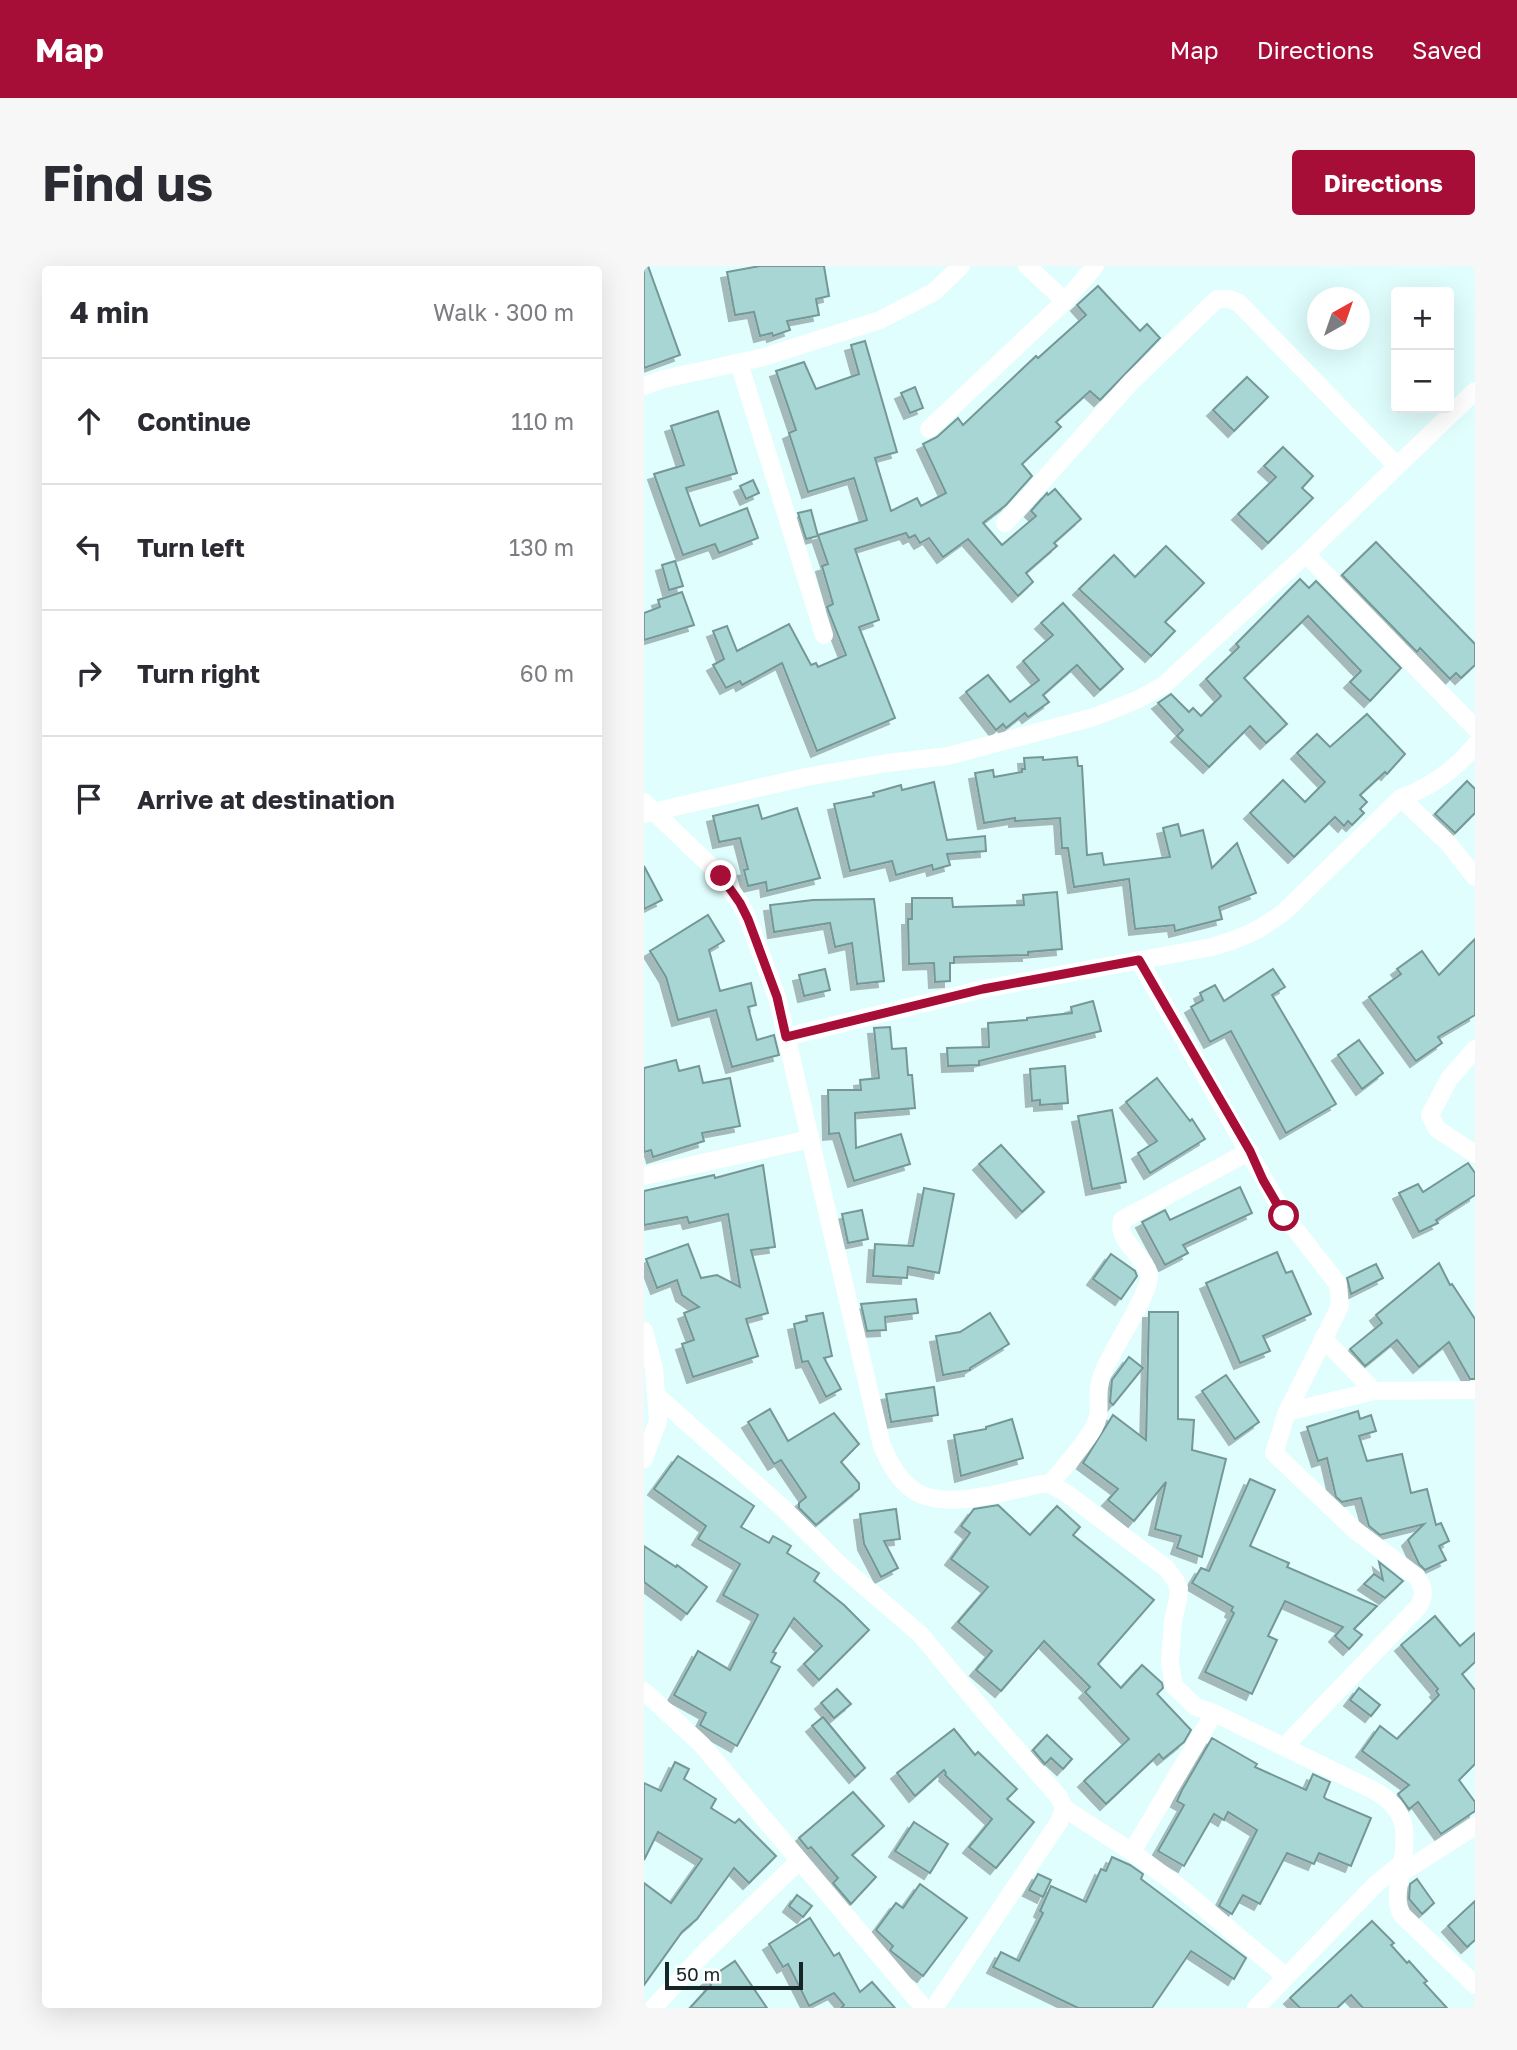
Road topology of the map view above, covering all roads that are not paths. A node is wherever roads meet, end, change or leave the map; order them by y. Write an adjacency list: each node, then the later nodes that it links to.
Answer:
1 (961, 266): 5 (street)
2 (1027, 266): 4 (street)
3 (1094, 266): 4 (street)
4 (1065, 301): 8 (street)
5 (739, 363): 6 (street); 12 (street)
6 (644, 386)
7 (1475, 391): 9 (street)
8 (929, 429)
9 (1397, 466): 10 (street); 11 (street)
10 (1005, 523)
11 (1306, 554): 13 (street); 16 (street)
12 (824, 635)
13 (1475, 728)
14 (1475, 745): 15 (street)
15 (1401, 799): 17 (street); 18 (street)
16 (647, 809): 19 (street)
17 (1475, 877)
18 (1139, 960): 19 (street); 22 (street)
19 (786, 1037): 21 (street)
20 (1475, 1049): 23 (street)
21 (810, 1139): 24 (street); 33 (street)
22 (1250, 1151): 26 (street); 33 (street)
23 (1475, 1154)
24 (644, 1176)
25 (644, 1331): 29 (street)
26 (1324, 1338): 28 (street); 30 (street)
27 (1475, 1390): 28 (street)
28 (1374, 1391): 30 (street)
29 (656, 1395): 31 (street); 37 (street)
30 (1287, 1412): 36 (street)
31 (648, 1441): 32 (street)
32 (644, 1459)
33 (1050, 1485): 35 (street)
34 (644, 1691): 40 (street)
35 (1214, 1713): 36 (street); 39 (street)
36 (1284, 1747): 41 (street)
37 (1064, 1808): 39 (street); 47 (street)
38 (1475, 1826): 41 (street)
39 (1132, 1852): 42 (street)
40 (799, 1861): 45 (street); 46 (street)
41 (1401, 1869): 42 (street); 43 (street)
42 (1285, 1976): 44 (street)
43 (1475, 1985)
44 (1262, 2006)
45 (653, 2008)
46 (924, 2008)
47 (934, 2008)

